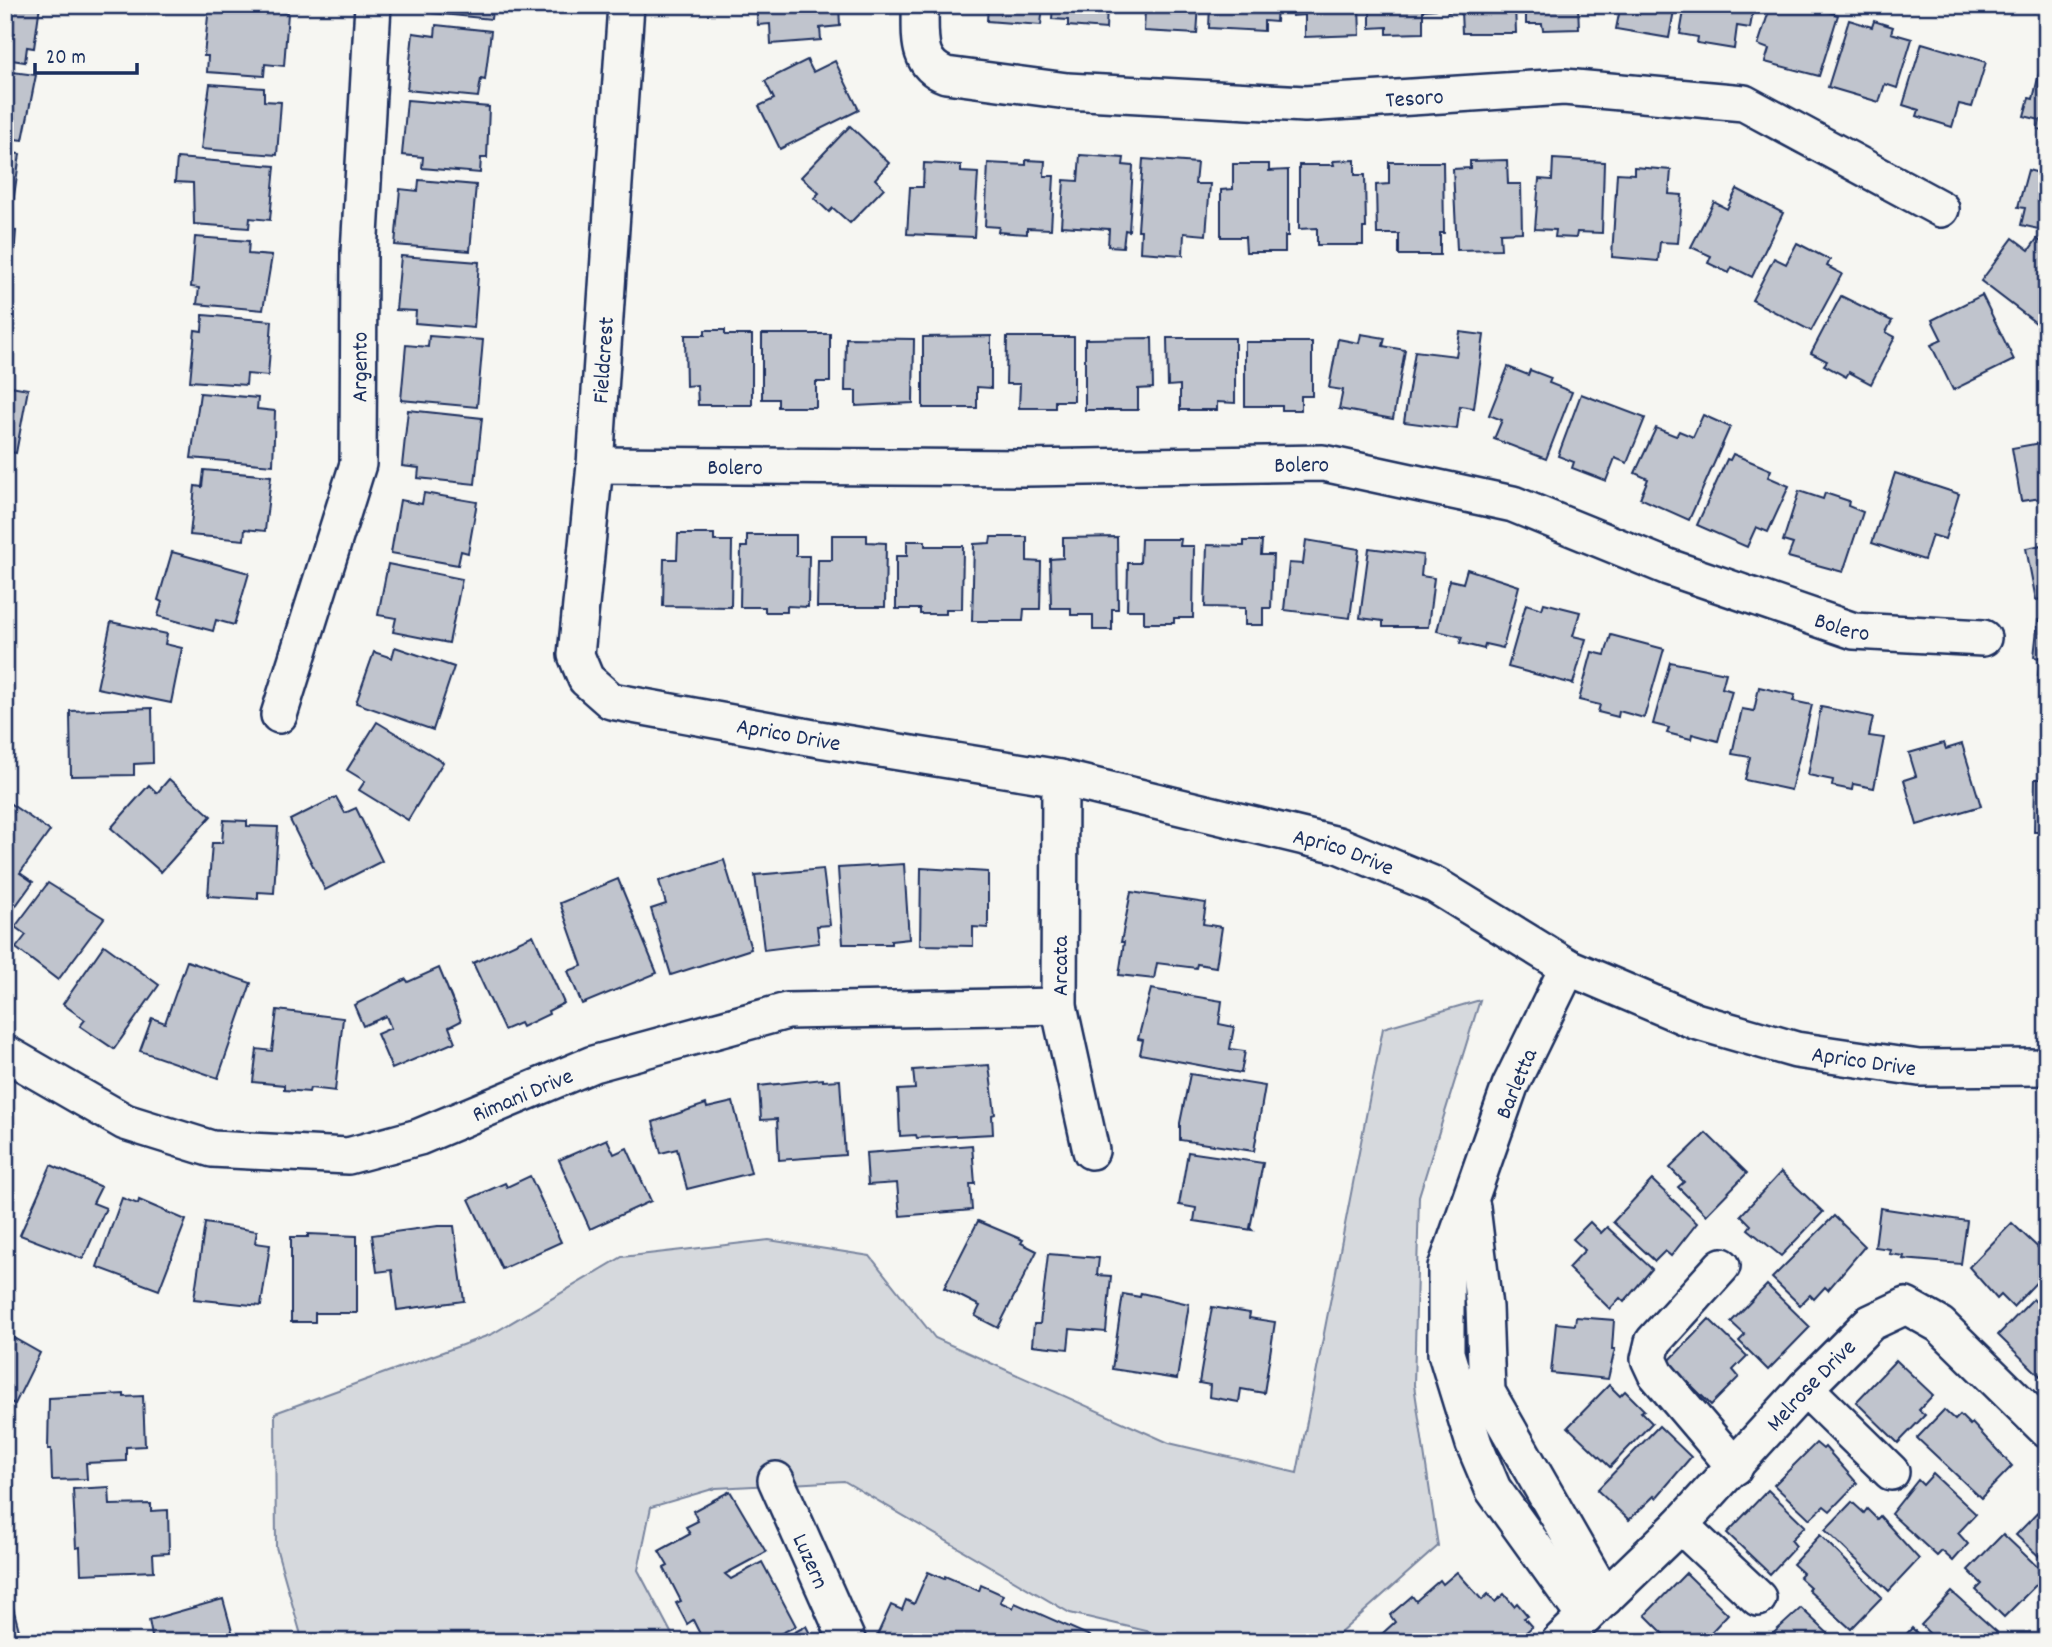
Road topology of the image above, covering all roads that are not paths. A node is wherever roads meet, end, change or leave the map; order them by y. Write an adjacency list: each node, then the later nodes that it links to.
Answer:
1 (373, 5): 8 (street, Argento)
2 (626, 5): 5 (street, Fieldcrest)
3 (920, 5): 4 (street, Tesoro)
4 (1941, 209)
5 (595, 465): 6 (street, Bolero); 7 (street, Fieldcrest)
6 (1983, 638)
7 (611, 701): 9 (street, Aprico Drive)
8 (279, 715)
9 (1060, 778): 10 (street, Aprico Drive); 11 (street, Arcata)
10 (1568, 967): 13 (street, Aprico Drive); 23 (street, Barletta)
11 (1059, 1006): 12 (street, Rimani Drive); 14 (street, Arcata)
12 (5, 1053)
13 (2047, 1067)
14 (1091, 1151)
15 (1721, 1266): 18 (street)
16 (1805, 1388): 17 (street, Melrose Drive); 18 (street, Melrose Drive); 19 (street)
17 (2043, 1419)
18 (1735, 1467): 21 (street, Melrose Drive)
19 (1891, 1472)
20 (776, 1480): 24 (street, Luzern)
21 (1680, 1525): 22 (street); 23 (street, Melrose Drive)
22 (1758, 1598)
23 (1595, 1607): 25 (street, Melrose Drive)
24 (848, 1642)
25 (1559, 1642)

